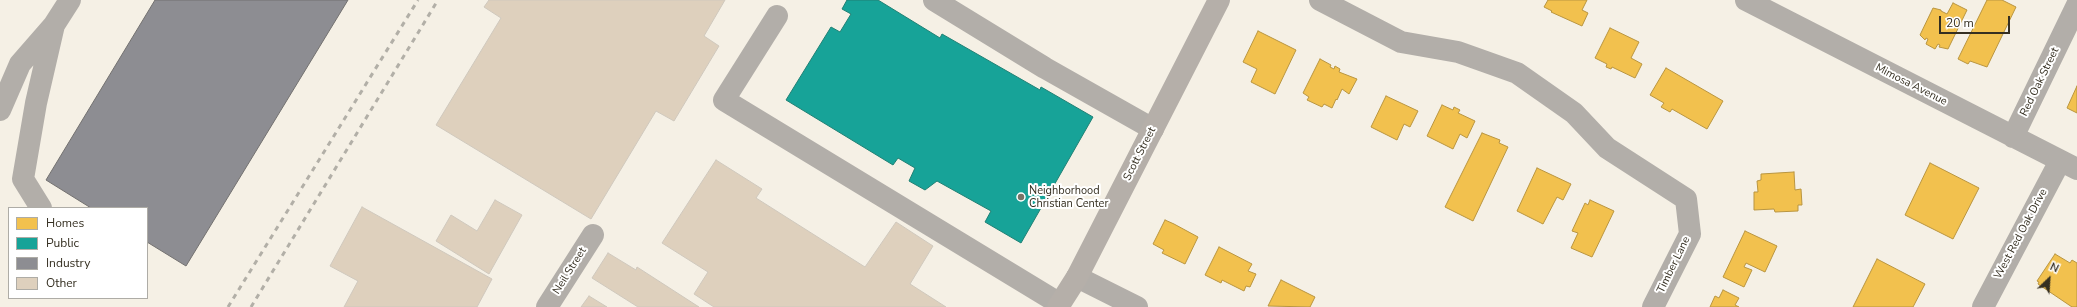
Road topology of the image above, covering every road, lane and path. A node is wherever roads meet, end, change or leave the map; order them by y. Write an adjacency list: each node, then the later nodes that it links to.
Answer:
1 (70, 0): 8 (street)
2 (934, 0): 10 (street)
3 (1219, 0): 10 (main road, Scott Street)
4 (1320, 0): 19 (street, Timber Lane)
5 (1746, 0): 11 (street, Mimosa Avenue)
6 (2077, 5): 11 (street, Red Oak Street)
7 (777, 16): 16 (street)
8 (54, 25): 9 (street); 13 (street)
9 (0, 110)
10 (1153, 128): 15 (main road, Scott Street)
11 (2013, 136): 12 (street, Mimosa Avenue)
12 (2069, 165): 20 (street, West Red Oak Drive)
13 (40, 207)
14 (593, 235): 17 (street, Neil Street)
15 (1077, 277): 16 (main road, Scott Street); 18 (street)
16 (1059, 305)
17 (547, 307)
18 (1136, 307)
19 (1653, 307)
20 (1983, 307)

